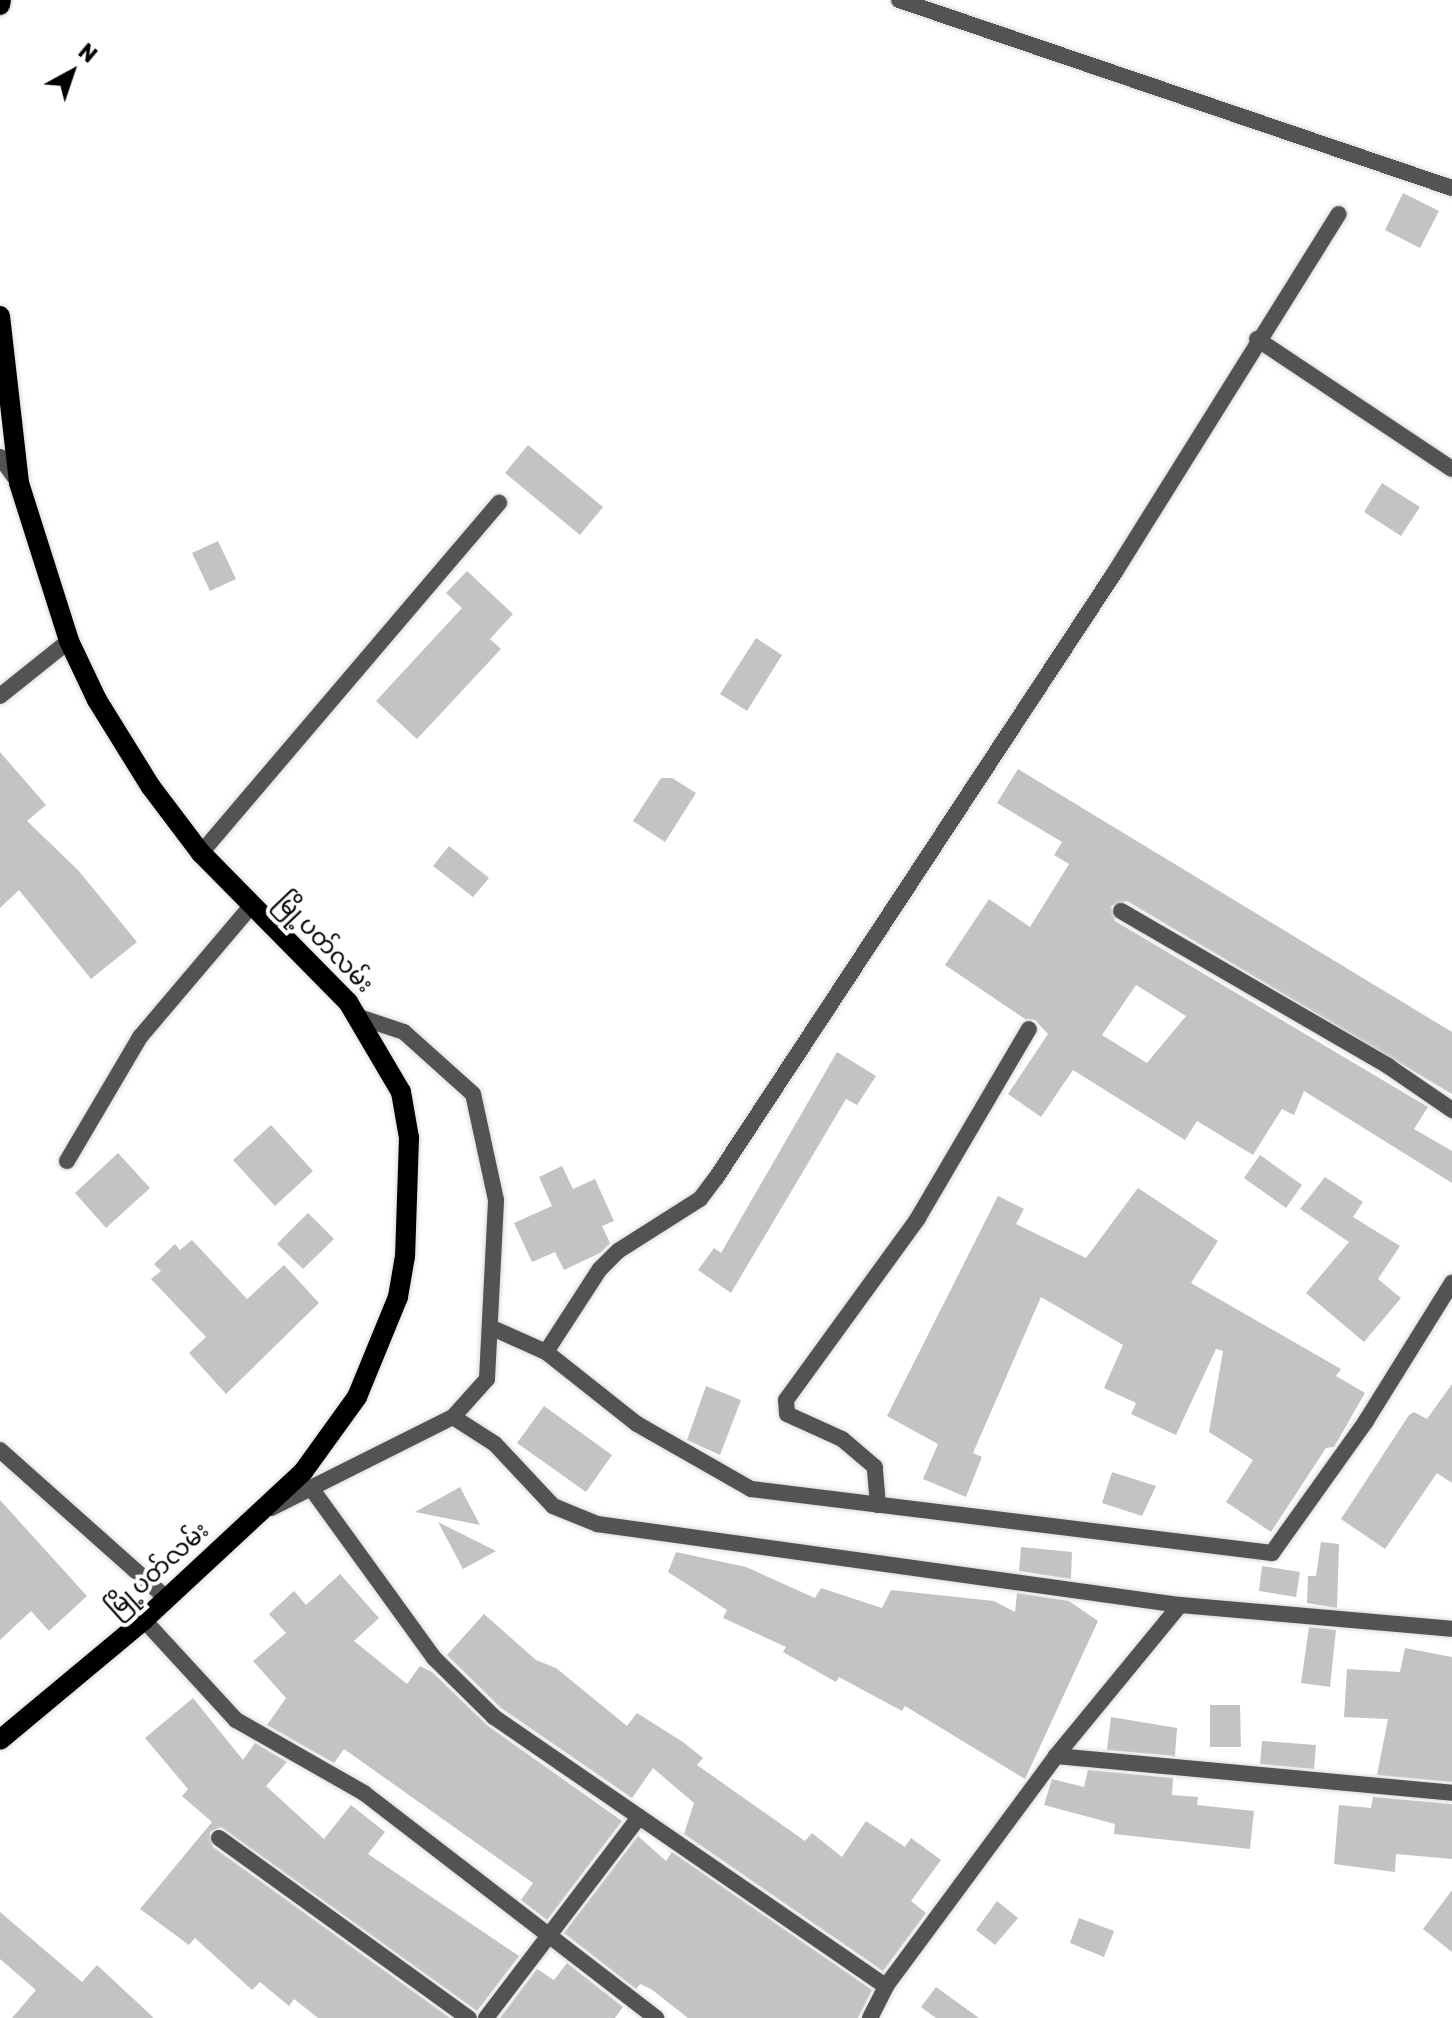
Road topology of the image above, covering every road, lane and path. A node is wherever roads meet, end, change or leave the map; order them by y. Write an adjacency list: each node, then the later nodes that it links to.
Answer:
1 (899, 0): 2 (street)
2 (1452, 188)
3 (1339, 214): 5 (street)
4 (0, 316): 8 (main road, မြို့ပတ်လမ်း)
5 (1257, 339): 7 (street); 21 (street)
6 (0, 457): 8 (street)
7 (1452, 469)
8 (19, 483): 10 (main road, မြို့ပတ်လမ်း)
9 (499, 503): 12 (street)
10 (69, 641): 11 (street); 12 (main road, မြို့ပတ်လမ်း)
11 (0, 696)
12 (201, 853): 13 (main road, မြို့ပတ်လမ်း)
13 (252, 905): 15 (main road, မြို့ပတ်လမ်း); 18 (street)
14 (1121, 911): 17 (street)
15 (359, 1017): 20 (street); 26 (main road, မြို့ပတ်လမ်း)
16 (1029, 1029): 25 (street)
17 (1452, 1110)
18 (67, 1161)
19 (1452, 1283): 25 (street)
20 (490, 1327): 21 (street); 22 (street)
21 (546, 1352): 25 (street)
22 (453, 1417): 24 (street); 28 (street)
23 (0, 1450): 27 (street)
24 (311, 1488): 26 (street); 34 (street)
25 (878, 1505)
26 (256, 1515): 27 (main road, မြို့ပတ်လမ်း)
27 (167, 1599): 29 (main road, မြို့ပတ်လမ်း)
28 (1180, 1605): 30 (street); 32 (street)
29 (144, 1620): 31 (main road, မြို့ပတ်လမ်း); 36 (street)
30 (1452, 1629)
31 (0, 1740)
32 (1056, 1756): 33 (street); 37 (street)
33 (1452, 1793)
34 (639, 1817): 36 (street); 37 (street)
35 (219, 1838): 38 (street)
36 (550, 1937): 39 (street); 40 (street)
37 (886, 1986): 41 (street)
38 (469, 2018)
39 (486, 2018)
40 (656, 2018)
41 (870, 2018)

